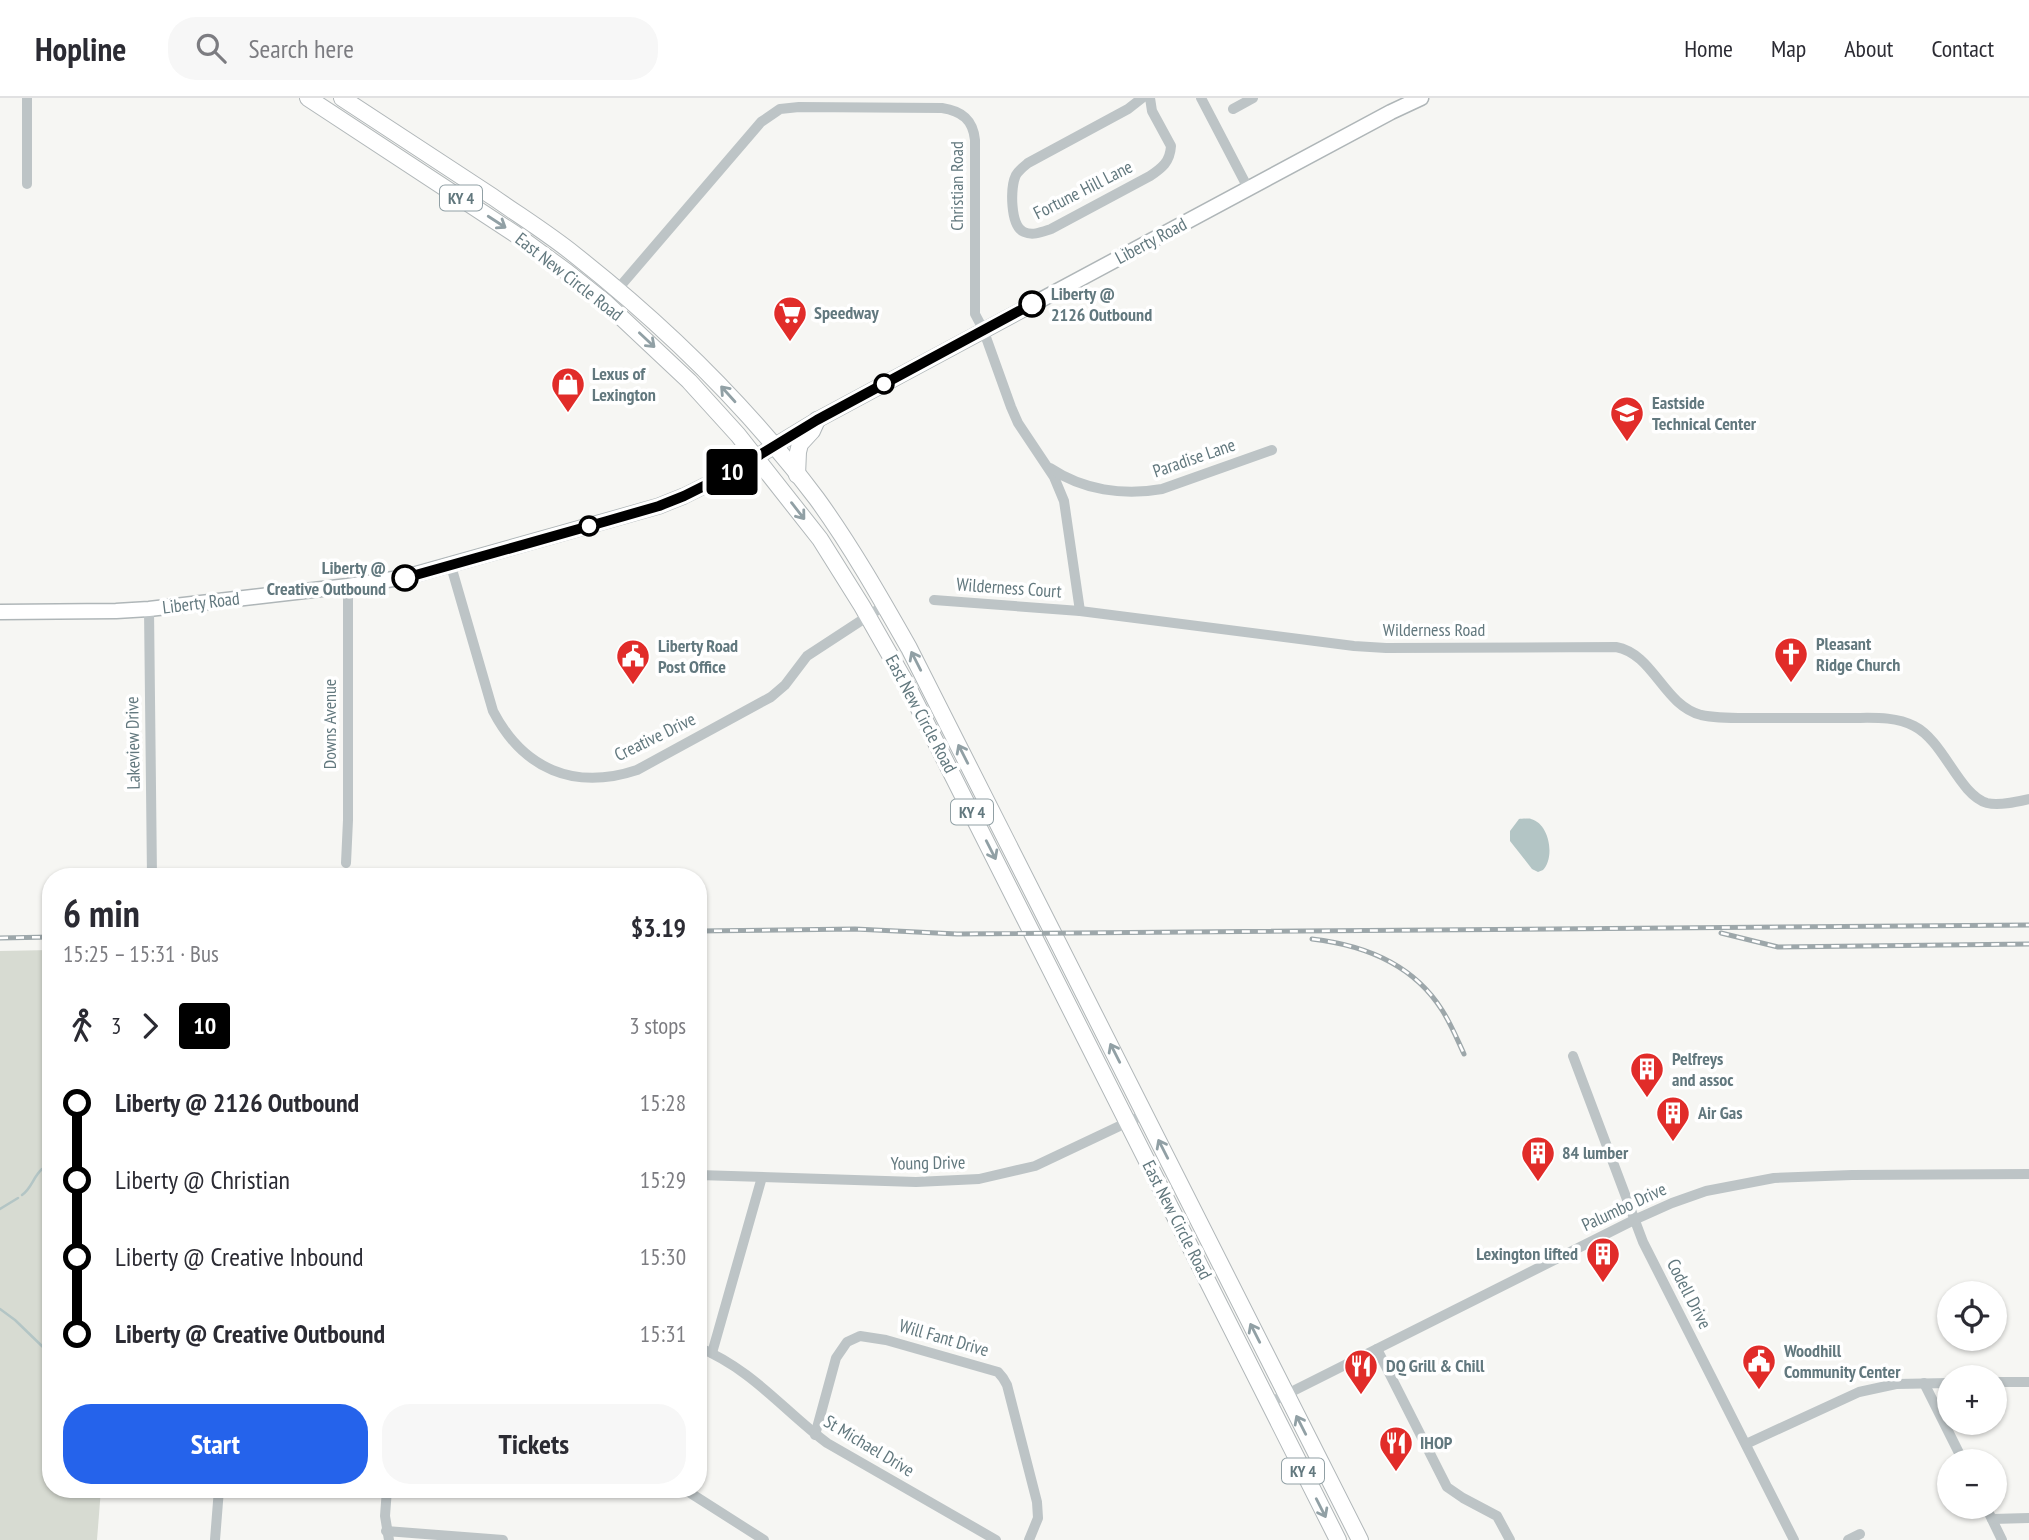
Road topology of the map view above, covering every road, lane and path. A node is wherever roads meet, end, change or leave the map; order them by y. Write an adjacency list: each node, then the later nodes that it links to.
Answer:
1 (27, 98): 14 (street)
2 (309, 98): 11 (highway, East New Circle Road / KY 4)
3 (342, 98): 10 (highway, East New Circle Road / KY 4)
4 (1142, 98): 5 (street, Fortune Hill Lane)
5 (1150, 98)
6 (1201, 98): 15 (street)
7 (1253, 98): 9 (street)
8 (1421, 98): 15 (main road, Liberty Road)
9 (1233, 109)
10 (389, 129): 11 (highway); 12 (highway, East New Circle Road / KY 4)
11 (358, 130): 13 (highway, East New Circle Road / KY 4)
12 (449, 168): 13 (highway); 16 (highway, East New Circle Road / KY 4)
13 (425, 175): 17 (highway, East New Circle Road / KY 4, one-way to 17)
14 (27, 184)
15 (1248, 188): 18 (main road, Liberty Road)
16 (611, 285): 17 (highway); 18 (street, Christian Road); 20 (highway, East New Circle Road / KY 4, one-way to 16)
17 (606, 303): 22 (highway, East New Circle Road / KY 4, one-way to 22)
18 (983, 329): 19 (main road, Liberty Road); 23 (street)
19 (817, 420): 20 (main road, Liberty Road); 24 (highway)
20 (773, 445): 22 (main road, Liberty Road); 24 (highway, East New Circle Road / KY 4)
21 (1272, 450): 23 (street, Paradise Lane)
22 (756, 457): 25 (main road, Liberty Road); 32 (highway, East New Circle Road / KY 4, one-way to 32)
23 (1047, 466): 30 (street)
24 (797, 475): 28 (highway, East New Circle Road / KY 4)
25 (451, 566): 26 (main road, Liberty Road); 32 (street, Creative Drive)
26 (348, 586): 29 (main road, Liberty Road); 34 (street, Downs Avenue)
27 (934, 600): 30 (street, Wilderness Court)
28 (885, 605): 32 (street, Creative Drive); 37 (highway, East New Circle Road / KY 4, one-way to 28)
29 (149, 609): 31 (main road, Liberty Road); 35 (street, Lakeview Drive)
30 (1080, 611): 33 (street, Wilderness Road)
31 (0, 612)
32 (868, 616): 38 (highway, East New Circle Road / KY 4, one-way to 38)
33 (2029, 799)
34 (346, 863)
35 (152, 868)
36 (1573, 1056): 42 (street, Codell Drive)
37 (1145, 1114): 38 (street, Young Drive); 50 (highway, East New Circle Road / KY 4, one-way to 37)
38 (1129, 1123): 41 (street, Young Drive); 51 (highway, East New Circle Road / KY 4)
39 (2029, 1174): 42 (street, Palumbo Drive)
40 (707, 1175): 41 (street, Young Drive)
41 (762, 1177): 45 (street)
42 (1634, 1220): 43 (street, Palumbo Drive); 53 (street, Codell Drive)
43 (1377, 1349): 50 (street, Palumbo Drive); 70 (street)
44 (707, 1351): 45 (street, St Michael Drive)
45 (712, 1353): 52 (street, St Michael Drive)
46 (2007, 1382): 47 (street)
47 (2029, 1382)
48 (1924, 1383): 49 (street); 53 (street); 54 (street)
49 (1937, 1383)
50 (1286, 1394): 51 (street, Palumbo Drive); 69 (highway, East New Circle Road / KY 4, one-way to 50)
51 (1269, 1403): 68 (highway, East New Circle Road / KY 4, one-way to 68)
52 (815, 1435): 66 (street, St Michael Drive); 67 (street, Will Fant Drive)
53 (1746, 1444): 71 (street, Codell Drive)
54 (1957, 1449)
55 (218, 1498): 63 (street)
56 (386, 1498): 62 (street)
57 (698, 1498): 65 (street)
58 (2029, 1518): 60 (street)
59 (1992, 1519): 73 (street)
60 (2007, 1519)
61 (1860, 1534): 72 (street)
62 (387, 1536): 64 (street)
63 (215, 1540)
64 (503, 1540)
65 (764, 1540)
66 (996, 1540)
67 (1029, 1540)
68 (1338, 1540)
69 (1360, 1540)
70 (1510, 1540)
71 (1794, 1540)
72 (1848, 1540)
73 (2002, 1540)

